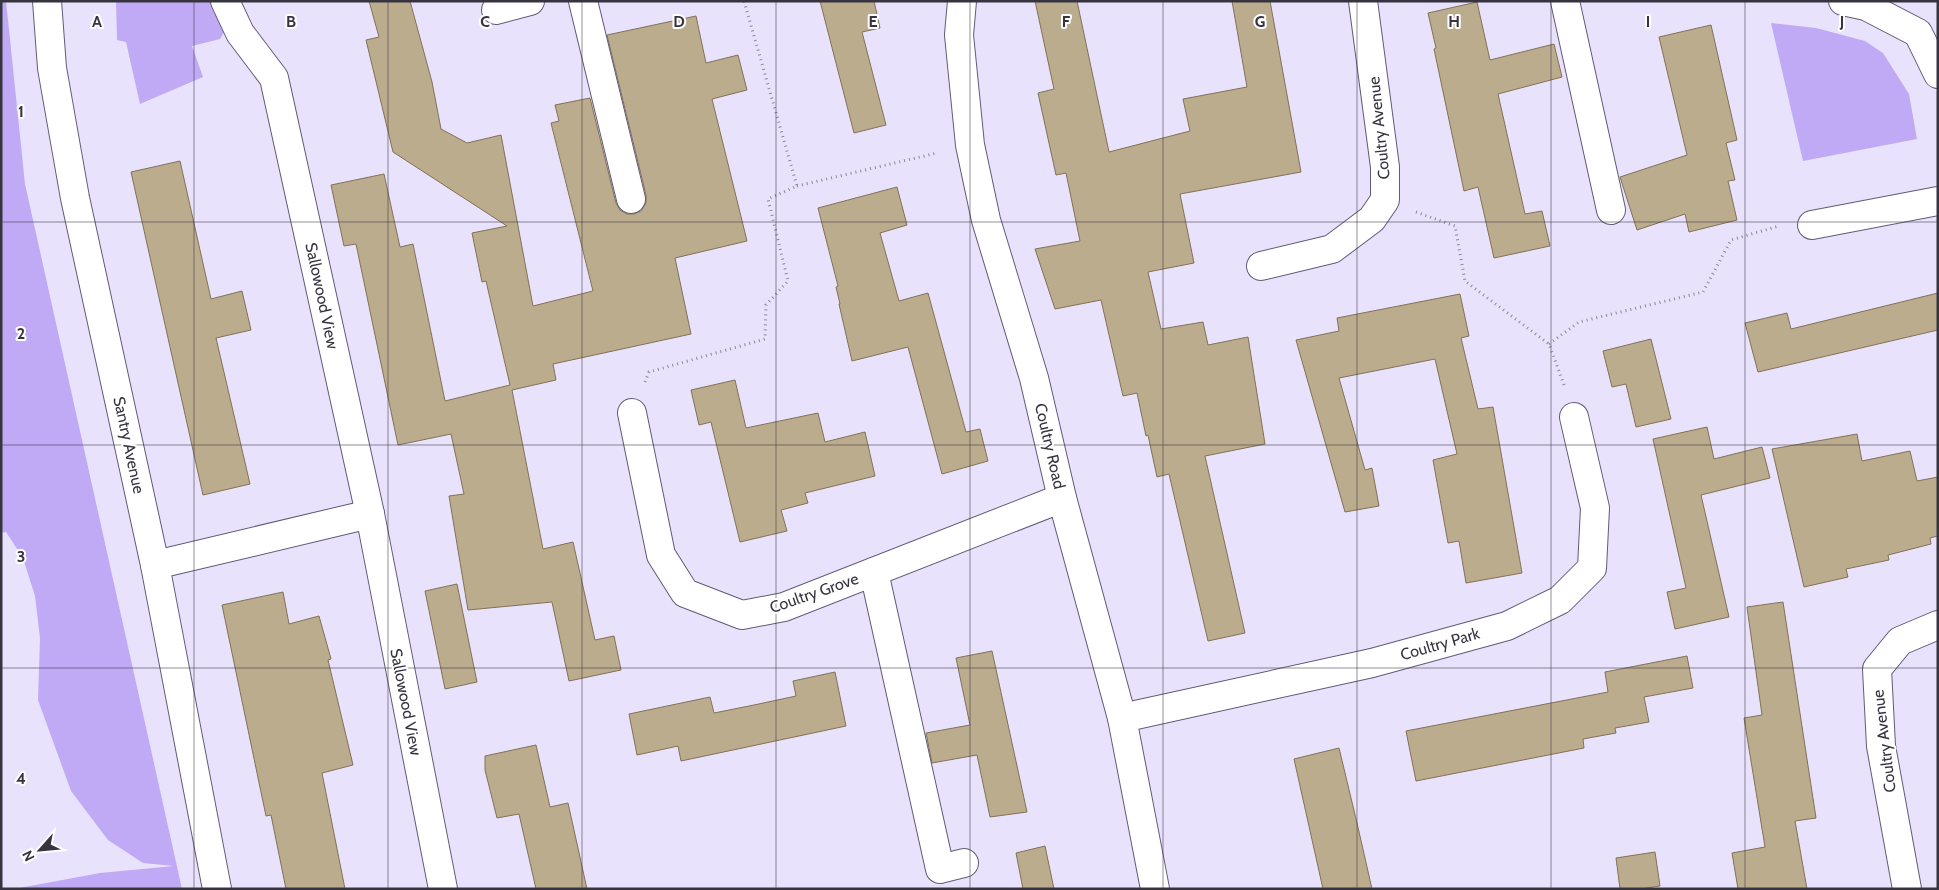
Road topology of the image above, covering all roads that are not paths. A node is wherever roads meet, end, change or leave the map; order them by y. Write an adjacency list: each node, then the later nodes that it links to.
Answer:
1 (47, 1): 20 (street, Santry Avenue)
2 (225, 1): 19 (street, Sallowood View)
3 (530, 1): 9 (street)
4 (583, 1): 11 (street)
5 (962, 1): 18 (street, Coultry Road)
6 (1363, 1): 15 (street, Coultry Avenue)
7 (1565, 1): 13 (street)
8 (1843, 1): 10 (street)
9 (496, 10)
10 (1938, 74)
11 (631, 199)
12 (1938, 201): 14 (street)
13 (1611, 210)
14 (1812, 225)
15 (1261, 266)
16 (632, 413): 21 (street, Coultry Grove)
17 (1574, 417): 23 (street, Coultry Park)
18 (1062, 498): 21 (street, Coultry Grove); 23 (street, Coultry Road)
19 (370, 514): 20 (street); 26 (street, Sallowood View)
20 (154, 565): 25 (street, Santry Avenue)
21 (874, 572): 24 (street)
22 (1938, 625): 28 (street, Coultry Avenue)
23 (1122, 718): 27 (street, Coultry Road)
24 (964, 863)
25 (218, 889)
26 (443, 889)
27 (1155, 889)
28 (1907, 889)

